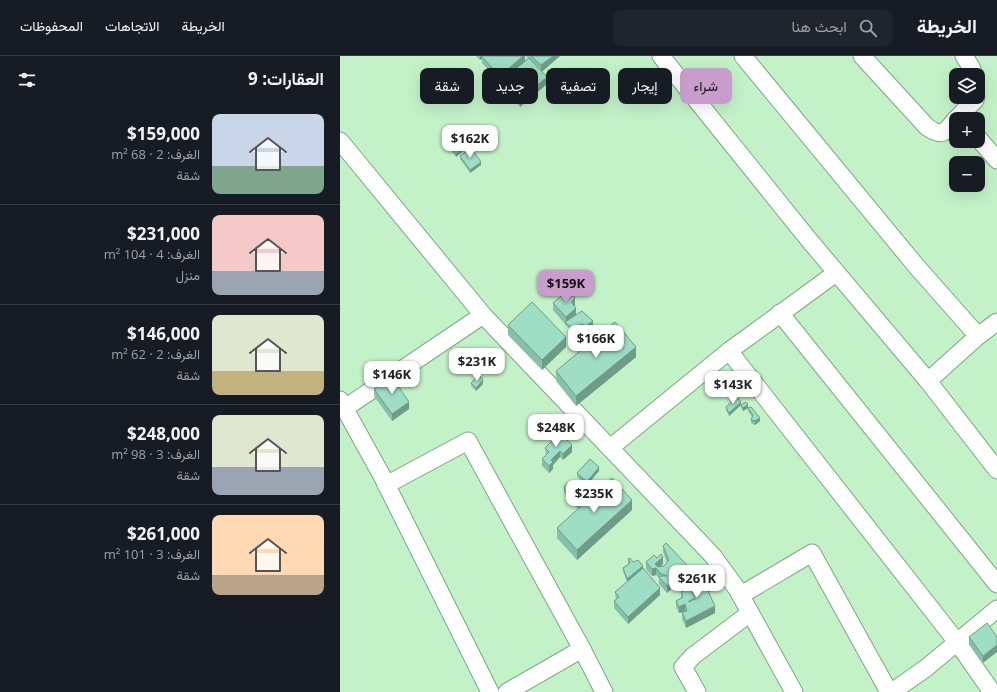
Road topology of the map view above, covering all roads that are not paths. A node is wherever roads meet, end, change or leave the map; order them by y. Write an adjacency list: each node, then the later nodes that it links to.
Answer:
1 (661, 56): 12 (street)
2 (743, 56): 16 (street)
3 (862, 56): 8 (street)
4 (964, 56): 5 (street)
5 (971, 68)
6 (971, 104): 7 (street)
7 (964, 112)
8 (949, 127)
9 (340, 141): 14 (street)
10 (985, 146): 11 (street)
11 (997, 160)
12 (836, 273): 13 (street); 18 (street)
13 (780, 313): 17 (street); 23 (street)
14 (483, 315): 19 (street); 20 (street)
15 (997, 322): 16 (street)
16 (978, 336): 18 (street)
17 (729, 351): 20 (street); 27 (street)
18 (928, 381): 21 (street)
19 (342, 404): 22 (street)
20 (610, 448): 24 (street)
21 (997, 470)
22 (386, 485): 28 (street); 29 (street)
23 (997, 584)
24 (740, 595): 26 (street); 34 (street)
25 (997, 609): 27 (street)
26 (750, 613): 32 (street); 33 (street)
27 (957, 642): 34 (street); 35 (street)
28 (582, 649): 30 (street); 31 (street)
29 (490, 692)
30 (507, 692)
31 (604, 692)
32 (697, 692)
33 (794, 692)
34 (891, 692)
35 (992, 692)

